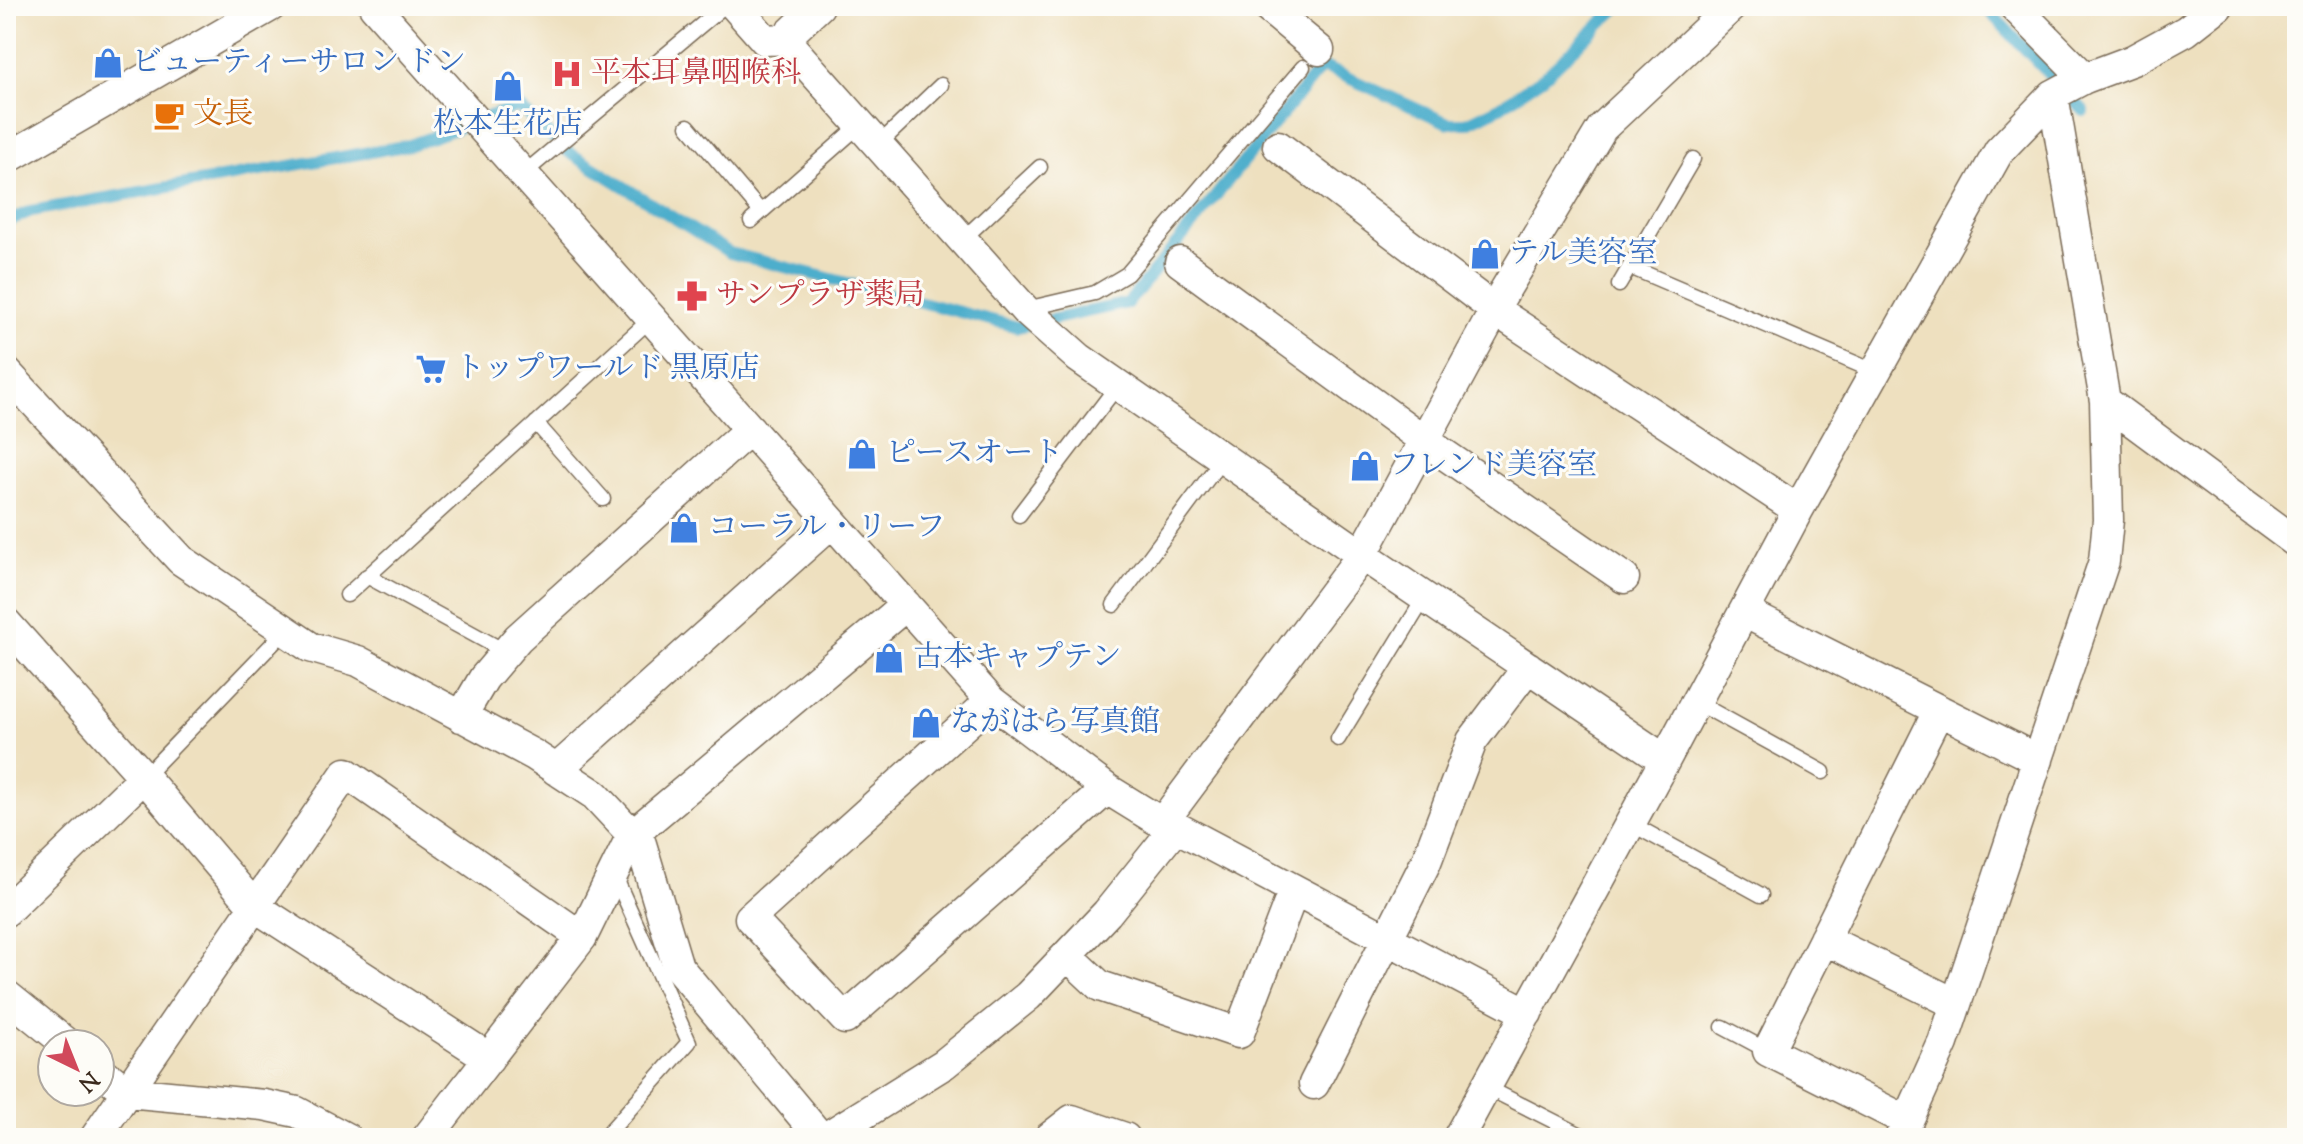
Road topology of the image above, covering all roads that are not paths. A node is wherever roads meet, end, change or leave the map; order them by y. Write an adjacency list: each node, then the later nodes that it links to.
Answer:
1 (271, 6): 17 (street)
2 (374, 6): 19 (street)
3 (724, 6): 19 (lane)
4 (735, 6): 10 (street)
5 (819, 6): 10 (street)
6 (1266, 6): 11 (street)
7 (1732, 6): 25 (street)
8 (2014, 6): 13 (street)
9 (2218, 6): 13 (street)
10 (784, 39): 15 (street)
11 (1311, 59): 27 (lane)
12 (941, 85): 15 (lane)
13 (2067, 88): 29 (street); 31 (street)
14 (688, 126): 15 (lane)
15 (870, 134): 21 (street)
16 (1278, 146): 25 (street)
17 (6, 159)
18 (1693, 159): 23 (lane)
19 (534, 165): 26 (street)
20 (1040, 167): 21 (lane)
21 (963, 239): 27 (street)
22 (1180, 262): 34 (street)
23 (1630, 267): 24 (lane); 29 (lane)
24 (1619, 285)
25 (1495, 310): 34 (street); 37 (street)
26 (652, 318): 32 (lane); 33 (street)
27 (1036, 320): 30 (street)
28 (6, 372): 49 (street)
29 (1876, 372): 37 (street)
30 (1118, 385): 35 (street); 38 (lane)
31 (2105, 401): 40 (street); 59 (street)
32 (536, 423): 36 (lane); 42 (lane)
33 (750, 429): 39 (street); 51 (street)
34 (1425, 441): 41 (street); 43 (street)
35 (1223, 458): 41 (street); 47 (lane)
36 (603, 499)
37 (1798, 510): 48 (street)
38 (1019, 515)
39 (832, 522): 46 (street); 60 (street)
40 (2297, 543)
41 (1362, 555): 45 (street); 65 (street)
42 (367, 576): 44 (lane); 51 (lane)
43 (1624, 578)
44 (347, 595)
45 (1425, 597): 52 (street); 57 (lane)
46 (906, 605): 53 (street); 66 (street)
47 (1114, 605)
48 (1744, 612): 54 (street); 55 (street)
49 (286, 630): 56 (street); 62 (lane)
50 (10, 636): 62 (street)
51 (506, 652): 56 (street)
52 (1528, 667): 58 (street); 74 (street)
53 (991, 701): 63 (street); 63 (street)
54 (1696, 702): 58 (street); 61 (lane)
55 (1939, 710): 59 (street); 73 (street)
56 (461, 717): 60 (street)
57 (1338, 739)
58 (1665, 760): 64 (street)
59 (2038, 760): 77 (street)
60 (556, 770): 66 (street)
61 (1823, 772)
62 (144, 777): 70 (street); 71 (street)
63 (1107, 789): 65 (street)
64 (1630, 823): 69 (lane); 78 (street)
65 (1169, 825): 68 (street); 75 (street)
66 (632, 835): 67 (street); 92 (street)
67 (613, 873): 72 (street); 91 (lane)
68 (1294, 890): 74 (street); 75 (street)
69 (1761, 895)
70 (254, 906): 72 (street); 82 (street); 86 (street)
71 (6, 911)
72 (582, 937): 82 (street)
73 (1824, 939): 77 (street); 81 (street)
74 (1388, 940): 78 (street); 84 (street)
75 (1067, 955): 92 (street)
76 (6, 995): 80 (street)
77 (1956, 1004): 87 (street)
78 (1527, 1013): 85 (street)
79 (1723, 1027): 81 (lane)
80 (47, 1028)
81 (1768, 1051): 87 (street)
82 (489, 1058): 90 (street)
83 (116, 1083): 86 (street)
84 (1314, 1084)
85 (1486, 1087): 95 (street); 96 (lane)
86 (127, 1092): 88 (street); 89 (street)
87 (1903, 1130)
88 (95, 1138)
89 (346, 1138)
90 (427, 1138)
91 (604, 1138)
92 (823, 1138)
93 (1049, 1138): 94 (street)
94 (1125, 1138)
95 (1458, 1138)
96 (1587, 1138)

